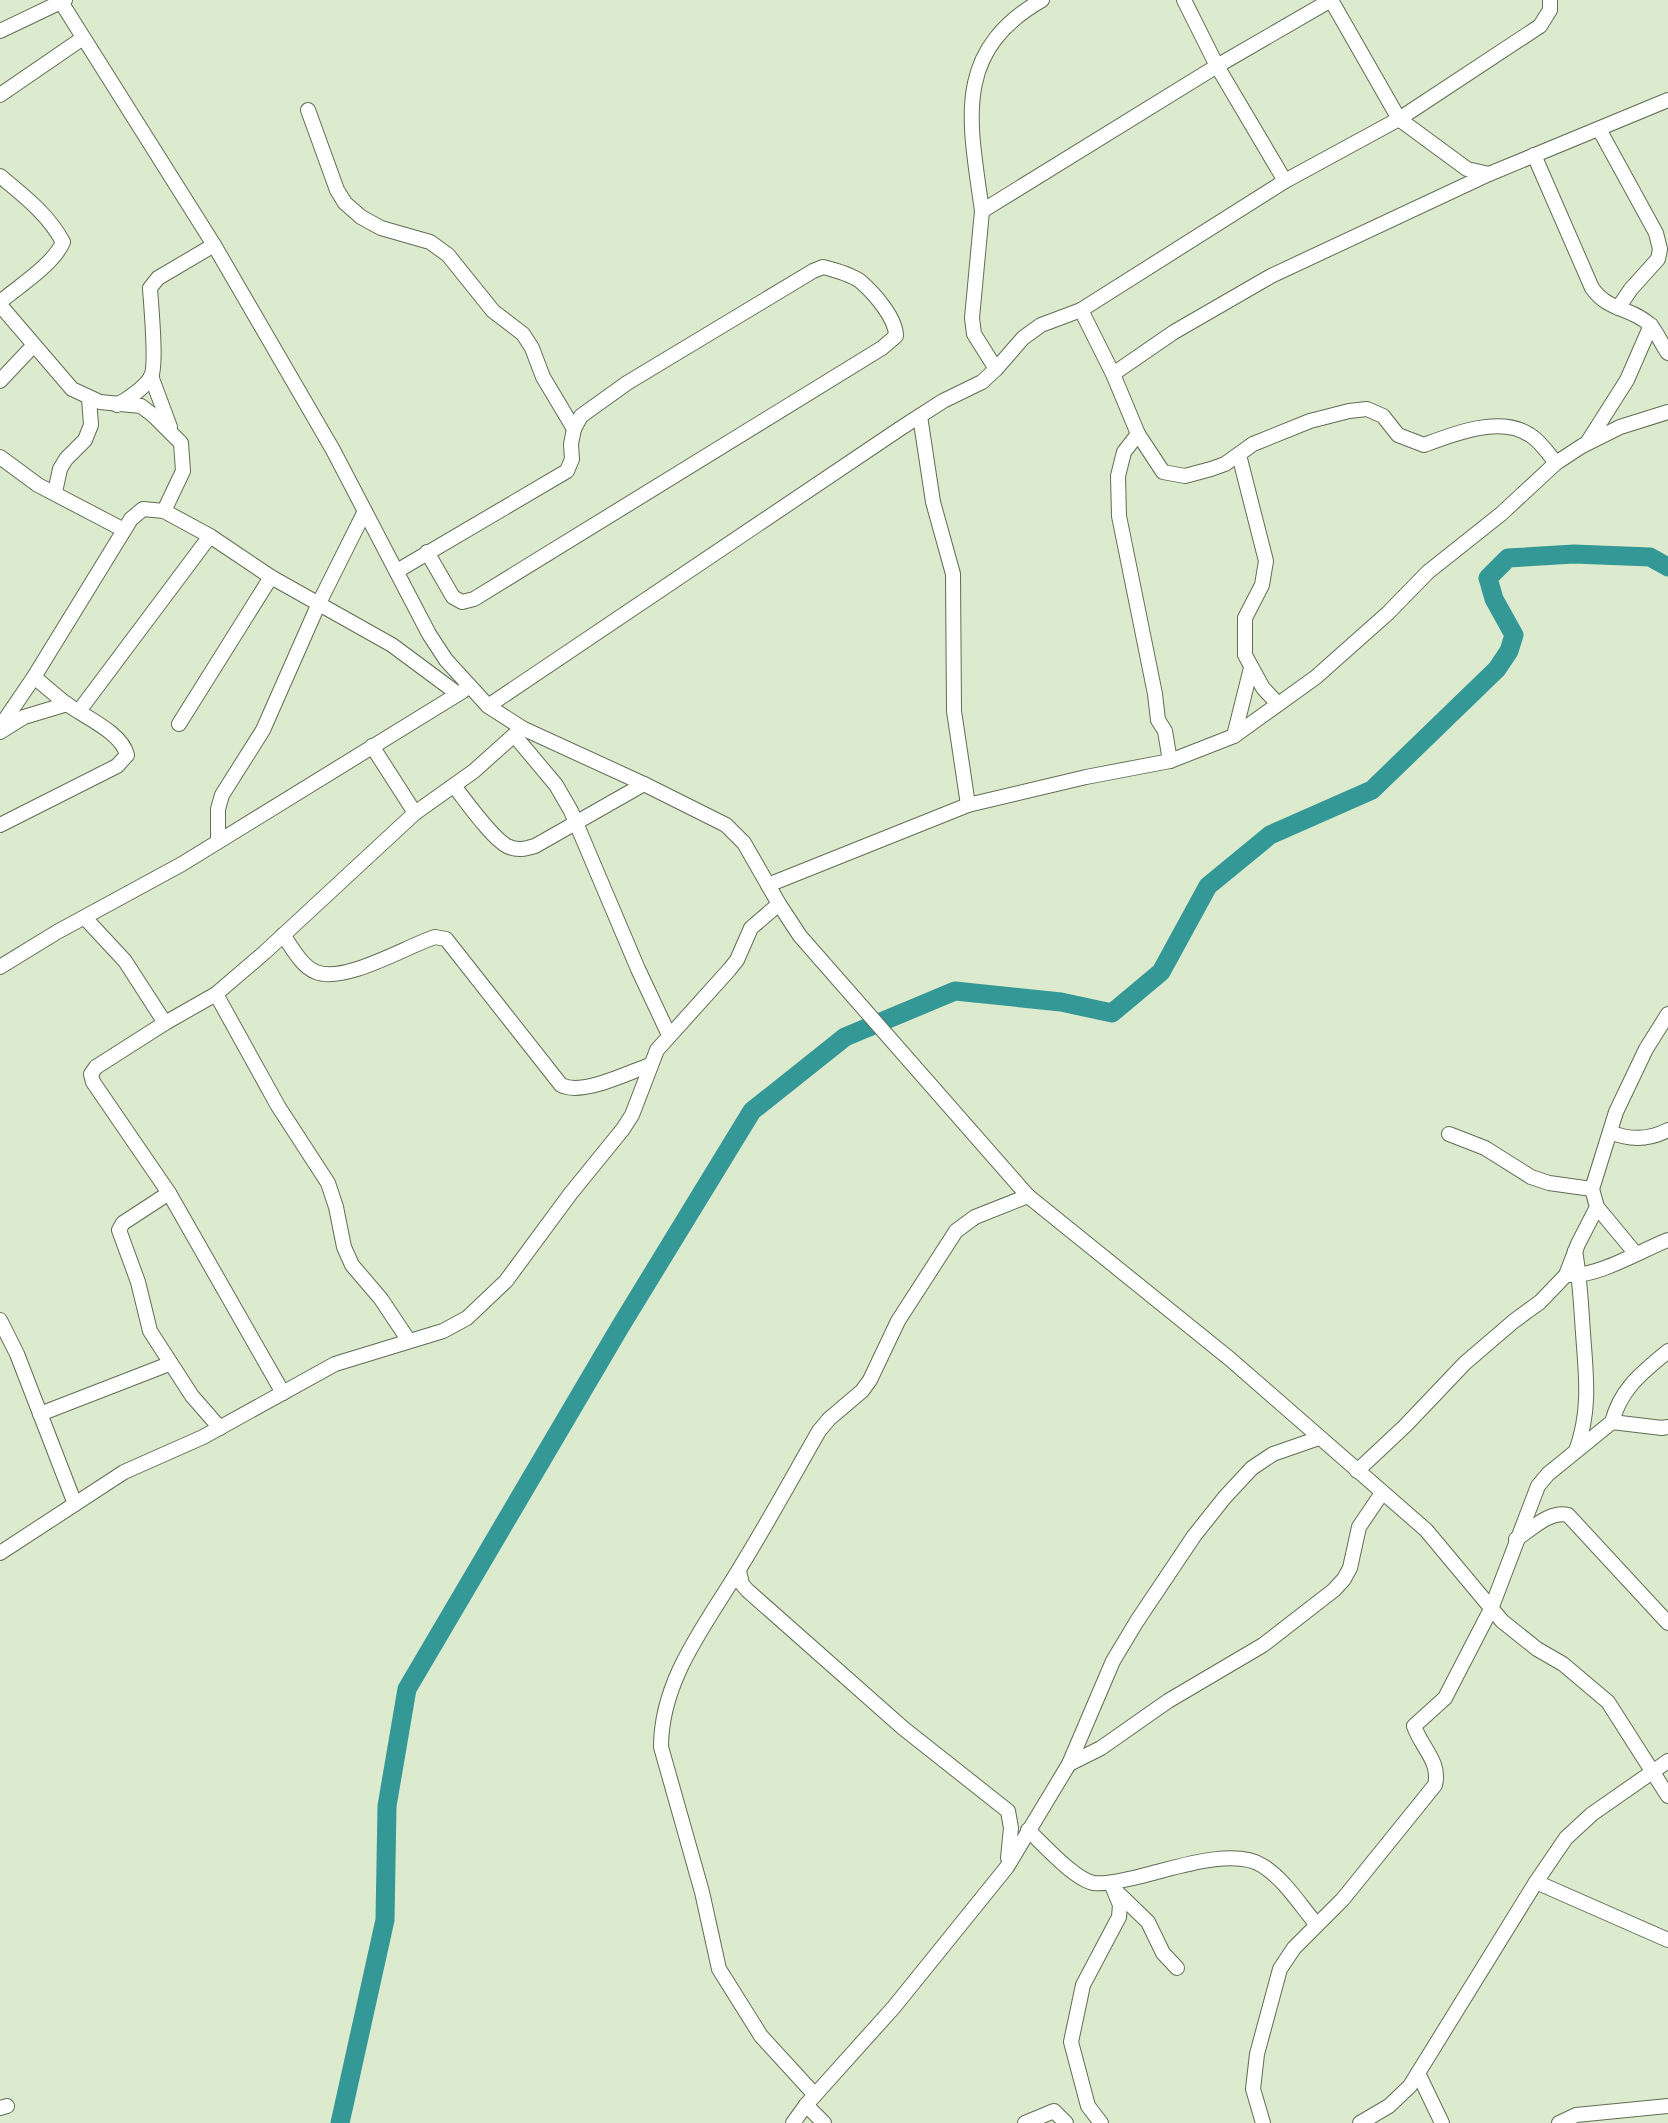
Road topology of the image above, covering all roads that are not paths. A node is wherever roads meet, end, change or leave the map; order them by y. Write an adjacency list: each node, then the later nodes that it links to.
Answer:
1 (1042, 0): 18 (street)
2 (1184, 0): 8 (street)
3 (1331, 0): 8 (street); 12 (street)
4 (1550, 0): 12 (street)
5 (63, 1): 6 (street); 7 (street)
6 (0, 31)
7 (83, 38): 9 (street); 19 (street)
8 (1217, 66): 17 (street); 18 (street)
9 (0, 95)
10 (1668, 100): 13 (street)
11 (308, 110): 34 (street)
12 (1399, 119): 15 (street); 17 (street)
13 (1599, 129): 14 (street); 21 (street)
14 (1534, 155): 15 (street); 21 (street)
15 (1489, 174): 27 (street)
16 (0, 176): 20 (street)
17 (1285, 181): 22 (street)
18 (982, 211): 26 (street)
19 (214, 245): 28 (street); 43 (street)
20 (0, 304): 24 (street)
21 (1618, 308): 23 (street)
22 (1081, 310): 26 (street); 27 (street)
23 (1651, 325): 25 (street); 37 (street)
24 (33, 346): 29 (street); 30 (street)
25 (1668, 353)
26 (996, 369): 33 (street)
27 (1113, 374): 36 (street)
28 (151, 376): 31 (street); 35 (street)
29 (0, 381)
30 (89, 398): 31 (street); 41 (street)
31 (117, 405): 35 (street)
32 (1668, 412): 37 (street)
33 (920, 416): 54 (street); 64 (street)
34 (574, 429): 46 (street); 46 (street)
35 (172, 433): 42 (street)
36 (1138, 435): 38 (street); 61 (street)
37 (1586, 444): 40 (street)
38 (1239, 455): 40 (street); 50 (street)
39 (0, 457): 41 (street)
40 (1556, 463): 53 (street)
41 (55, 492): 44 (street)
42 (164, 511): 44 (street); 45 (street)
43 (365, 511): 47 (street); 49 (street)
44 (124, 530): 51 (street)
45 (210, 536): 48 (street); 55 (street)
46 (427, 552): 47 (street)
47 (397, 571): 52 (street)
48 (271, 577): 49 (street); 56 (street)
49 (319, 603): 52 (street); 68 (street)
50 (1251, 668): 53 (street); 59 (street)
51 (34, 677): 55 (street); 57 (street)
52 (464, 691): 54 (street); 60 (street)
53 (1278, 704): 59 (street)
54 (488, 706): 58 (street)
55 (73, 707): 57 (street); 67 (street)
56 (179, 724)
57 (0, 729)
58 (518, 731): 62 (street); 63 (street); 66 (street)
59 (1234, 736): 61 (street)
60 (372, 746): 65 (street); 68 (street)
61 (1170, 761): 64 (street)
62 (644, 784): 66 (street); 69 (street)
63 (454, 786): 65 (street); 66 (street)
64 (968, 805): 69 (street)
65 (415, 813): 72 (street)
66 (576, 823): 77 (street)
67 (0, 825)
68 (218, 840): 71 (street)
69 (768, 885): 70 (street)
70 (779, 904): 77 (street); 84 (street)
71 (85, 918): 73 (street); 76 (street)
72 (283, 936): 74 (street); 78 (street)
73 (0, 967)
74 (216, 994): 76 (street); 90 (street)
75 (1668, 1014): 79 (street)
76 (165, 1023): 83 (street)
77 (669, 1035): 78 (street)
78 (650, 1065): 90 (street)
79 (1610, 1132): 81 (street); 82 (street)
80 (1449, 1134): 82 (street)
81 (1667, 1134)
82 (1592, 1189): 85 (street)
83 (169, 1193): 92 (street); 93 (street)
84 (1028, 1196): 98 (street); 105 (street)
85 (1597, 1207): 87 (street); 88 (street)
86 (1668, 1240): 87 (street)
87 (1636, 1254): 88 (street)
88 (1573, 1275): 99 (street); 100 (street)
89 (0, 1320): 94 (street)
90 (409, 1341): 93 (street)
91 (1668, 1351): 95 (street)
92 (169, 1364): 94 (street); 97 (street)
93 (282, 1393): 97 (street)
94 (40, 1414): 102 (street)
95 (1612, 1422): 96 (street); 99 (street)
96 (1668, 1427)
97 (220, 1428): 102 (street)
98 (1319, 1438): 100 (street); 109 (street)
99 (1576, 1452): 103 (street)
100 (1357, 1471): 101 (street)
101 (1382, 1493): 106 (street); 109 (street)
102 (75, 1504): 104 (street)
103 (1516, 1539): 106 (street); 107 (street)
104 (0, 1553)
105 (738, 1571): 113 (street); 120 (street)
106 (1491, 1609): 110 (street); 116 (street)
107 (1668, 1623)
108 (1668, 1761): 110 (street)
109 (1069, 1764): 112 (street)
110 (1653, 1773): 111 (street); 114 (street)
111 (1668, 1796)
112 (1028, 1830): 113 (street); 115 (street)
113 (1007, 1867): 120 (street)
114 (1536, 1882): 117 (street); 119 (street)
115 (1109, 1885): 116 (street); 118 (street); 126 (street)
116 (1317, 1925): 127 (street)
117 (1668, 1940)
118 (1177, 1968)
119 (1418, 2073): 128 (street); 129 (street)
120 (810, 2100): 122 (street); 123 (street)
121 (1668, 2106): 130 (street)
122 (793, 2123)
123 (824, 2123)
124 (1025, 2123): 125 (street)
125 (1066, 2123)
126 (1101, 2123)
127 (1263, 2123)
128 (1360, 2123)
129 (1442, 2123)
130 (1559, 2123)

